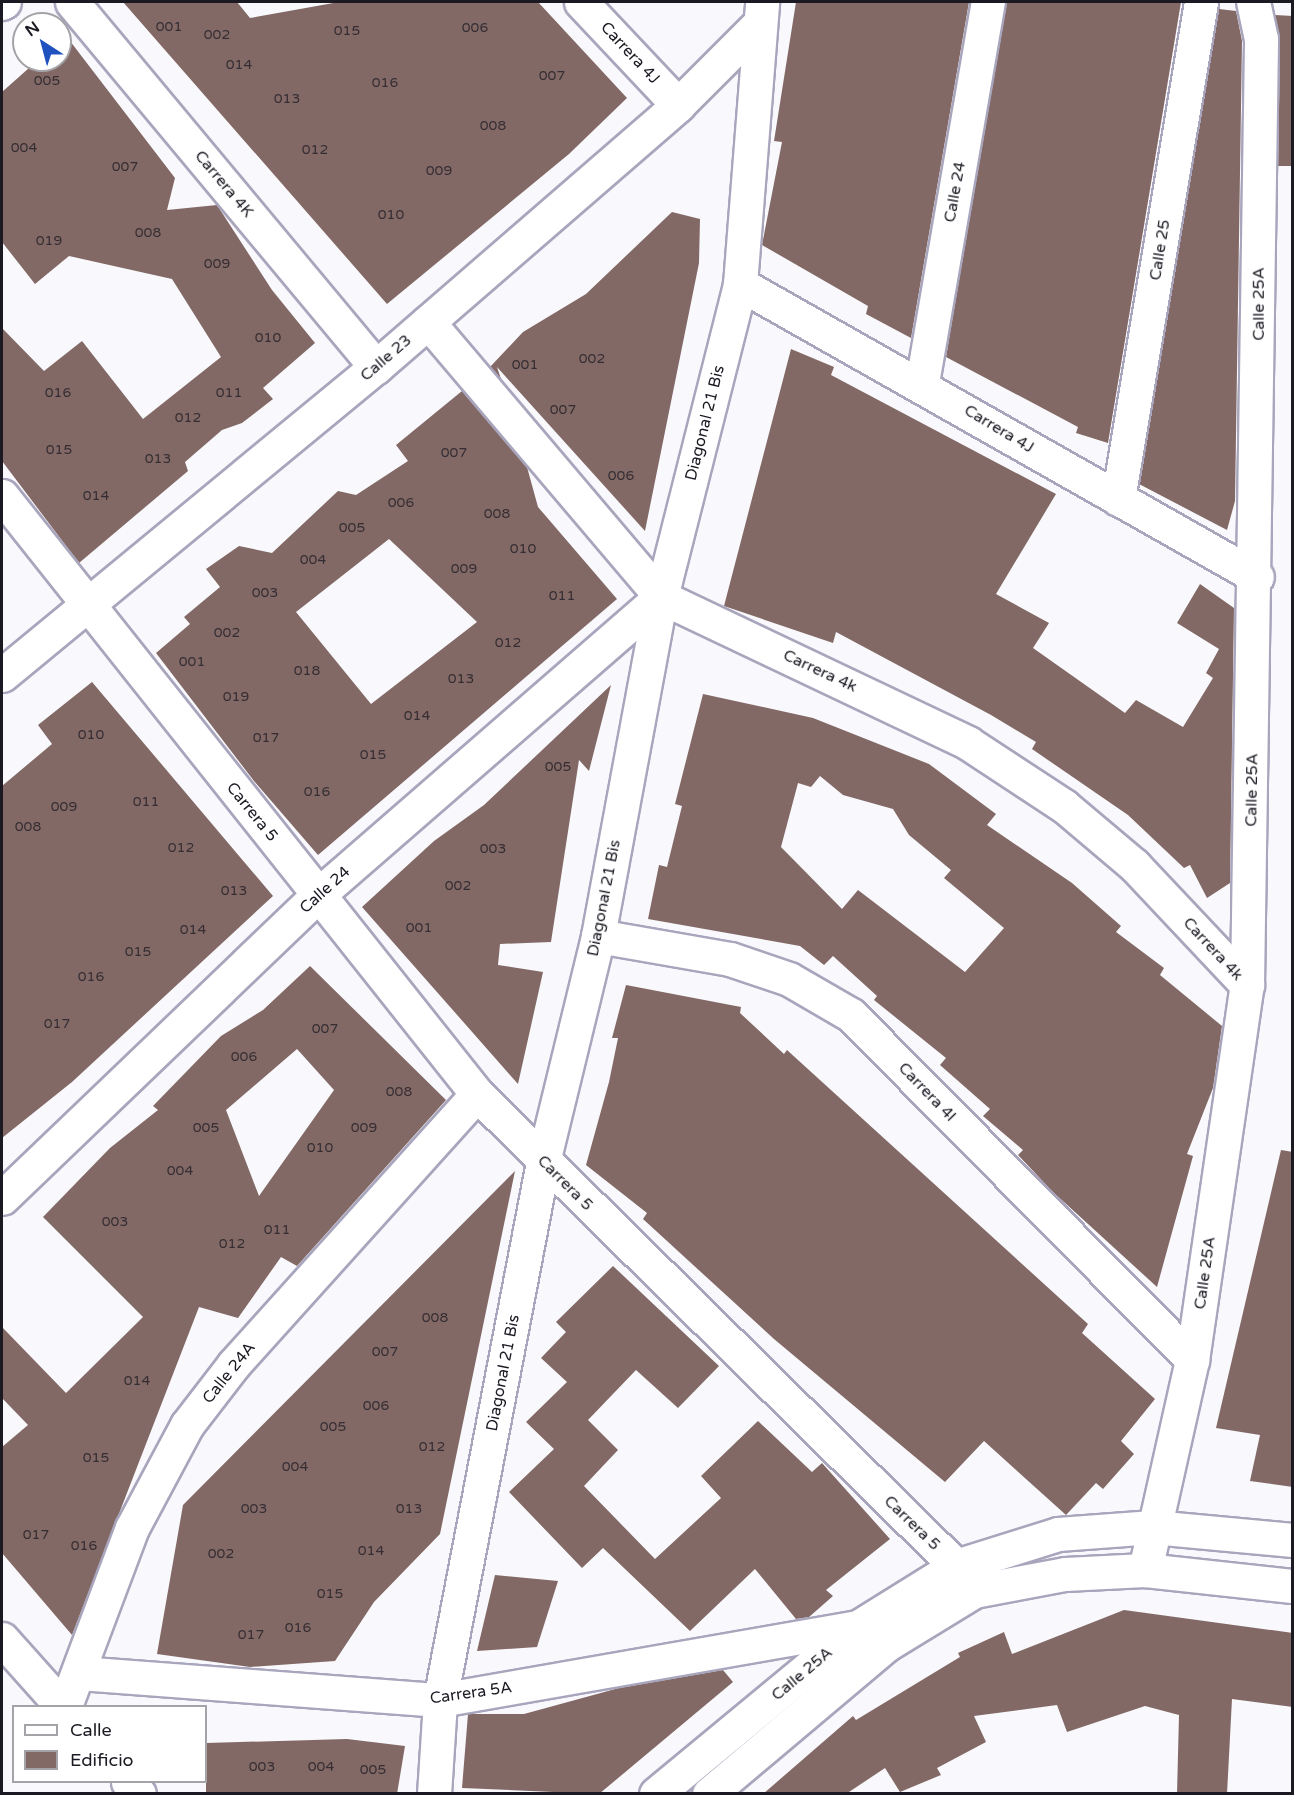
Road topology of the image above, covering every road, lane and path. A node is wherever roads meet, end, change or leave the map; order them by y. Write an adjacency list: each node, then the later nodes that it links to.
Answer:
1 (72, 2): 10 (street, Carrera 4K)
2 (581, 2): 7 (street, Carrera 4J)
3 (988, 2): 11 (street, Calle 24)
4 (1202, 2): 13 (street, Calle 25)
5 (1253, 2): 14 (street, Calle 25A)
6 (759, 14): 7 (street, Calle 23); 8 (street, Diagonal 21 Bis)
7 (678, 105): 9 (street, Calle 23)
8 (740, 284): 11 (street, Carrera 4J); 15 (street, Diagonal 21 Bis)
9 (428, 322): 10 (street, Calle 23); 15 (street, Carrera 4k)
10 (376, 368): 16 (street, Calle 23)
11 (921, 383): 13 (street, Carrera 4J)
12 (2, 496): 16 (street, Carrera 5)
13 (1118, 499): 14 (street, Carrera 4J)
14 (1257, 577): 20 (street, Calle 25A)
15 (661, 597): 18 (street, Calle 24); 19 (street, Diagonal 21 Bis); 20 (street, Carrera 4k)
16 (86, 605): 17 (street, Calle 23); 18 (street, Carrera 5)
17 (2, 675)
18 (318, 895): 21 (street, Carrera 5); 23 (street, Calle 24)
19 (598, 936): 22 (street, Diagonal 21 Bis); 24 (street, Carrera 4l)
20 (1247, 985): 24 (street, Calle 25A)
21 (477, 1094): 22 (street, Carrera 5); 32 (street, Calle 24A)
22 (543, 1162): 28 (street, Carrera 5); 33 (street, Diagonal 21 Bis)
23 (2, 1198)
24 (1192, 1360): 25 (street, Calle 25A)
25 (1153, 1527): 26 (street); 27 (street, Calle 25A); 28 (street)
26 (1293, 1540)
27 (1146, 1570): 28 (street); 29 (street)
28 (965, 1579): 30 (street, Calle 25A); 38 (street, Calle 25A)
29 (1293, 1586)
30 (858, 1627): 33 (street, Carrera 5A); 37 (street, Calle 25A)
31 (2, 1639): 34 (street)
32 (79, 1673): 33 (street, Carrera 5A); 35 (street, Calle 24A)
33 (440, 1700): 36 (street, Diagonal 21 Bis)
34 (61, 1705)
35 (64, 1705)
36 (434, 1794)
37 (656, 1794)
38 (709, 1794)

